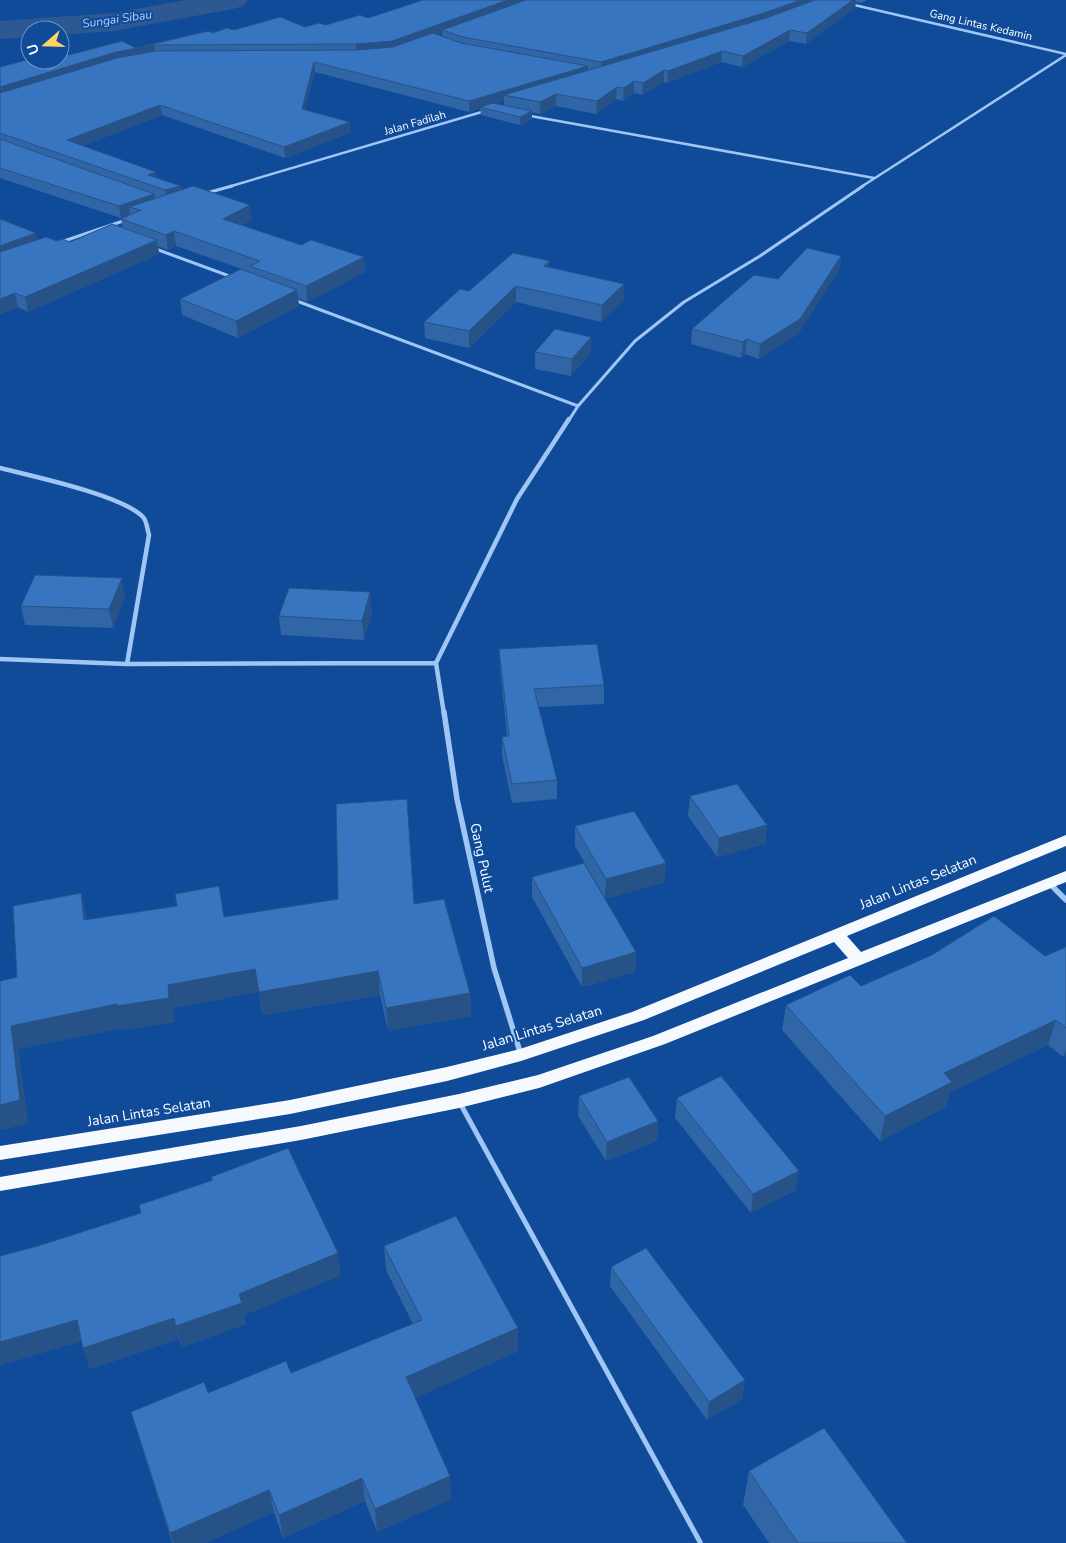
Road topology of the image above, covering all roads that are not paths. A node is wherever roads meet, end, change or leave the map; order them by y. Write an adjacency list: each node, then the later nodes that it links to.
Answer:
1 (846, 3): 2 (street, Gang Lintas Kedamin)
2 (1066, 55): 5 (street)
3 (487, 111): 6 (street, Jalan Fadilah)
4 (522, 114): 5 (street)
5 (874, 178): 14 (street)
6 (202, 194)
7 (129, 218): 8 (street)
8 (101, 228): 9 (street); 10 (street)
9 (111, 232)
10 (57, 244)
11 (148, 246): 12 (street)
12 (242, 281)
13 (288, 298): 14 (street)
14 (578, 406): 17 (street)
15 (0, 468): 18 (street)
16 (0, 659): 18 (street)
17 (436, 663): 18 (street); 25 (street, Gang Pulut)
18 (127, 664)
19 (1066, 840): 23 (highway, Jalan Lintas Selatan)
20 (1066, 876): 21 (highway)
21 (1050, 883): 22 (street); 24 (highway)
22 (1066, 900)
23 (836, 934): 24 (highway); 25 (highway, Jalan Lintas Selatan)
24 (859, 960): 26 (highway)
25 (521, 1055): 27 (highway, Jalan Lintas Selatan)
26 (459, 1101): 28 (highway); 29 (lane)
27 (0, 1154)
28 (0, 1184)
29 (700, 1542)

